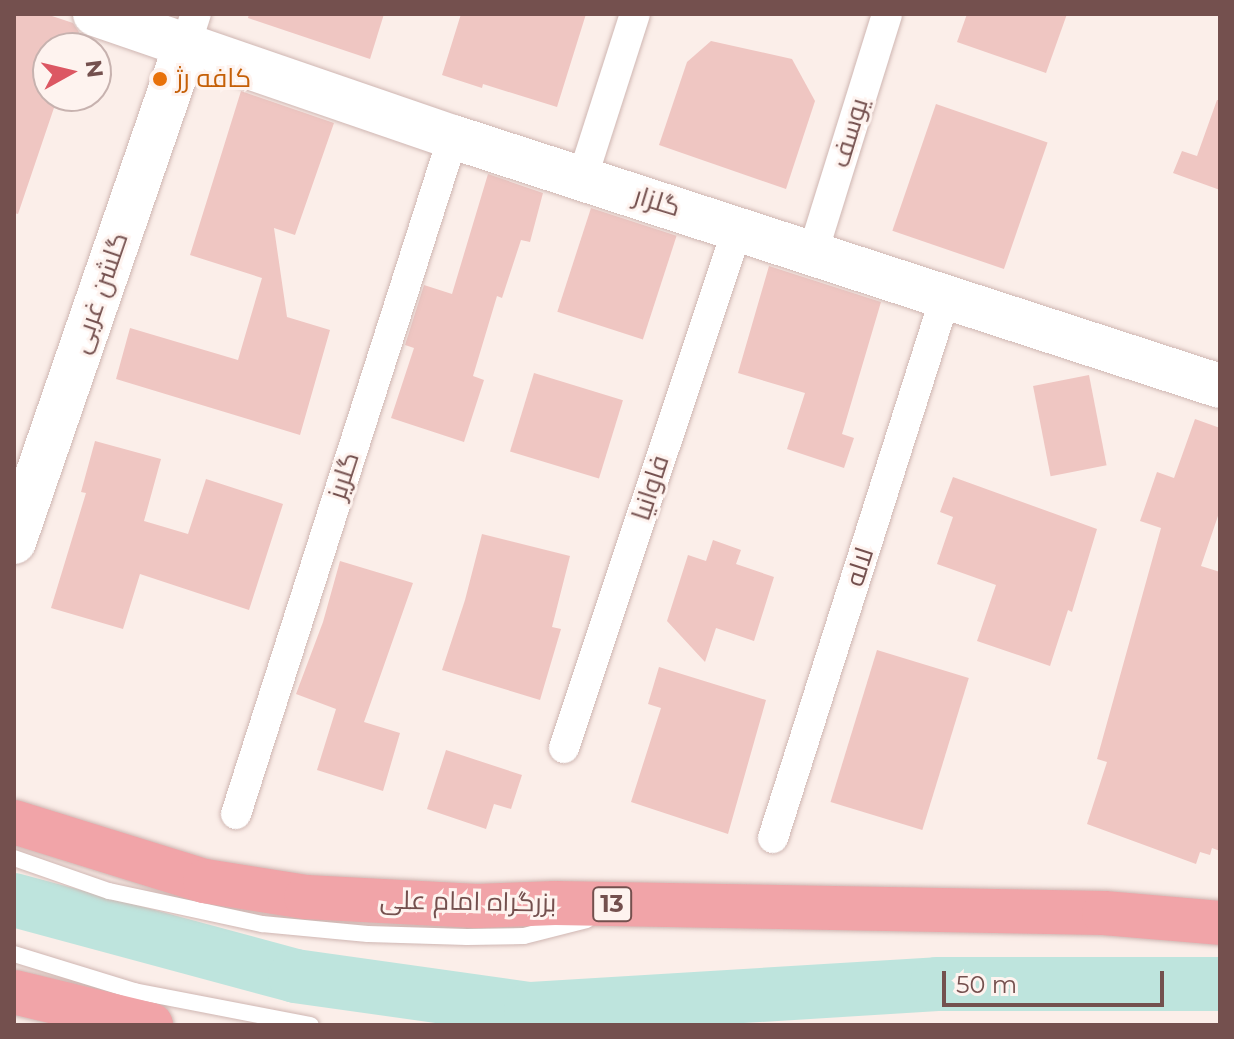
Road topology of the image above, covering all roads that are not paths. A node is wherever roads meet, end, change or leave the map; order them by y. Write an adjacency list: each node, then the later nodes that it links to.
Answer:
1 (95, 14): 4 (main road, گلزار)
2 (635, 14): 6 (street)
3 (887, 14): 8 (street, یوسف)
4 (191, 29): 5 (main road, گلزار); 11 (main road, گلشن غربی)
5 (453, 137): 6 (main road, گلزار); 14 (street, گلریز)
6 (582, 179): 7 (main road, گلزار)
7 (738, 227): 8 (main road, گلزار); 13 (street, فاوانیا)
8 (813, 252): 9 (main road, گلزار)
9 (946, 295): 10 (main road, گلزار); 16 (street, لاله)
10 (1220, 386)
11 (24, 476): 12 (main road, گلشن غربی)
12 (14, 542)
13 (564, 748)
14 (236, 814)
15 (14, 822): 18 (highway, بزرگراه امام علی / 13)
16 (773, 838)
17 (14, 858): 18 (lane)
18 (647, 905): 19 (highway, بزرگراه امام علی / 13)
19 (1220, 923)
20 (14, 954): 23 (lane)
21 (14, 992): 22 (highway)
22 (151, 1025)
23 (311, 1025)

